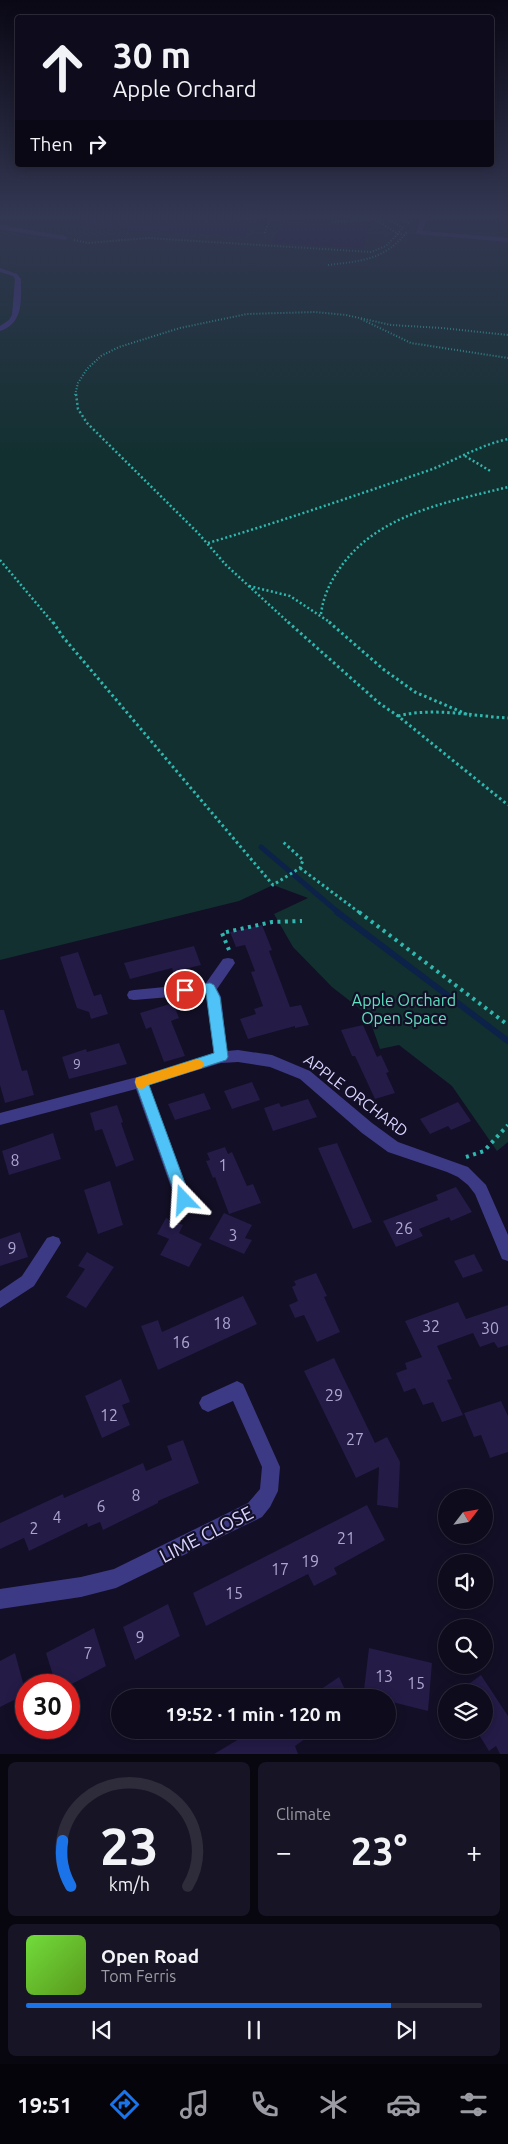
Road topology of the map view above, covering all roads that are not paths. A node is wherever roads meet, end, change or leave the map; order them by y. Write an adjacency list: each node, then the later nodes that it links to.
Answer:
1 (17, 298): 2 (street)
2 (0, 329)
3 (228, 964): 4 (street)
4 (210, 988): 5 (street); 6 (street)
5 (134, 995)
6 (221, 1057): 7 (street, APPLE ORCHARD); 11 (street, APPLE ORCHARD)
7 (141, 1082): 8 (street, APPLE ORCHARD); 9 (street)
8 (0, 1119)
9 (184, 1200)
10 (53, 1242): 12 (street)
11 (508, 1254)
12 (0, 1300)
13 (208, 1403): 14 (street, LIME CLOSE)
14 (0, 1599)

